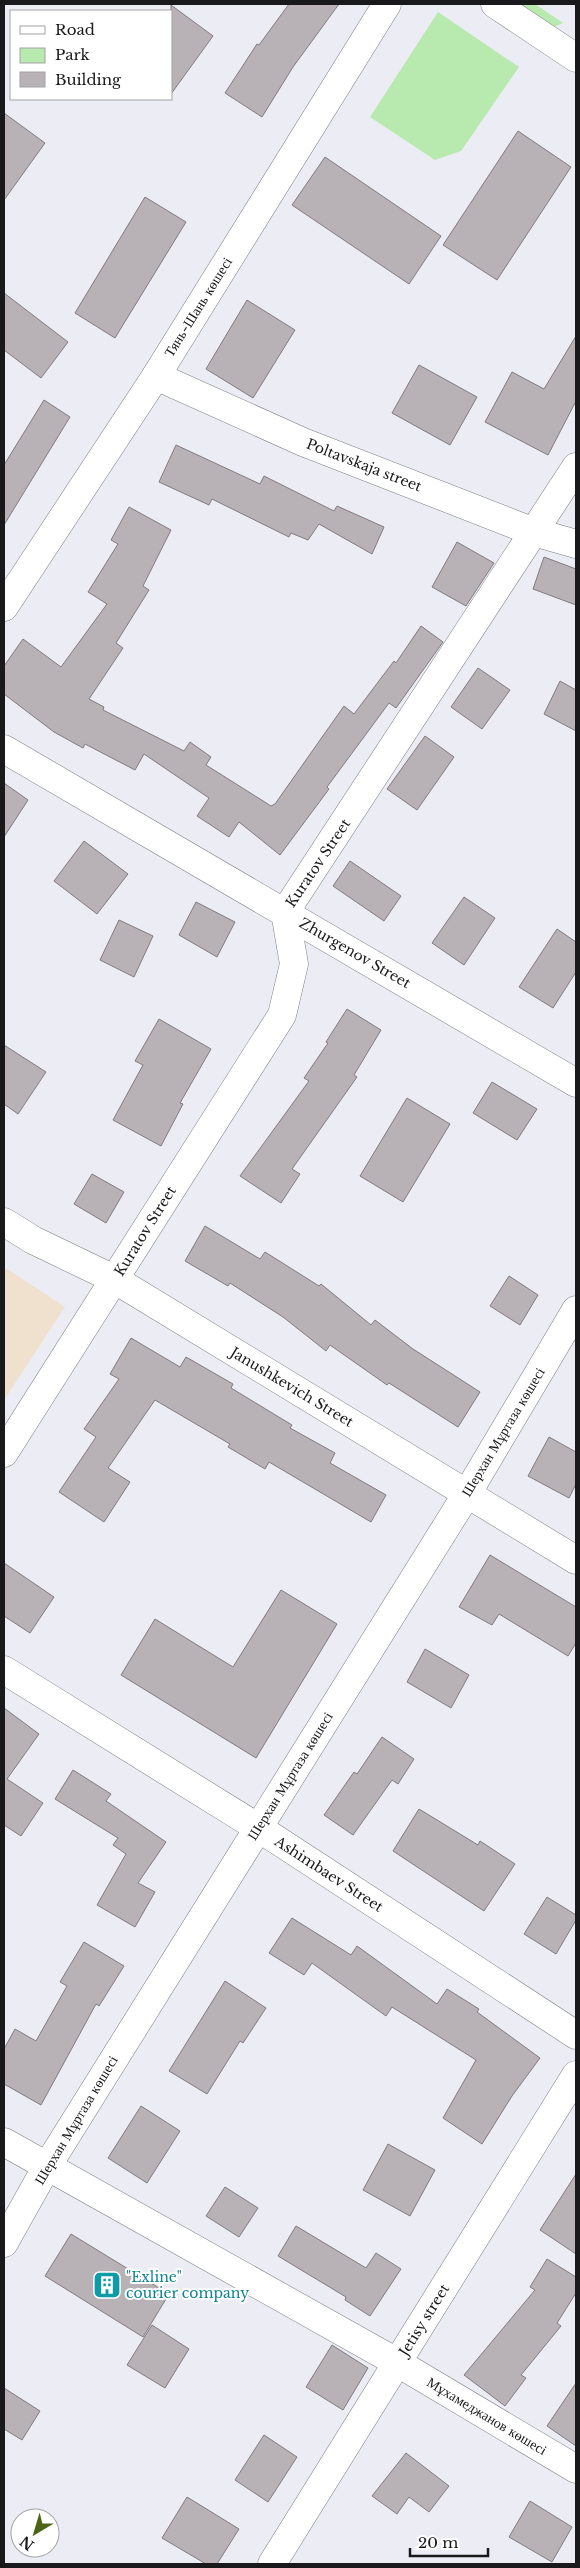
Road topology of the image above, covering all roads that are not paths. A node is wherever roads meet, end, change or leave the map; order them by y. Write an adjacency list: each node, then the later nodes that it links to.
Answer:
1 (387, 4): 4 (street, Тянь-Шань көшесі)
2 (495, 4): 3 (street)
3 (576, 58)
4 (156, 376): 6 (street, Poltavskaja street); 8 (street, Тянь-Шань көшесі)
5 (576, 467): 6 (street, Kuratov Street)
6 (534, 532): 7 (street, Poltavskaja street); 10 (street, Kuratov Street)
7 (576, 544)
8 (4, 607)
9 (4, 749): 10 (street, Zhurgenov Street)
10 (285, 912): 11 (street, Zhurgenov Street); 13 (street, Kuratov Street)
11 (576, 1083)
12 (4, 1222): 13 (street, Janushkevich Street)
13 (114, 1279): 15 (street, Kuratov Street); 16 (street, Janushkevich Street)
14 (576, 1310): 16 (street, Шерхан Мұртаза көшесі)
15 (4, 1453)
16 (468, 1492): 17 (street, Janushkevich Street); 19 (street, Шерхан Мұртаза көшесі)
17 (576, 1560)
18 (4, 1670): 19 (street, Ashimbaev Street)
19 (257, 1827): 20 (street, Ashimbaev Street); 23 (street, Шерхан Мұртаза көшесі)
20 (576, 2035)
21 (576, 2075): 25 (street, Jetisy street)
22 (4, 2142): 23 (street)
23 (46, 2168): 24 (street, Шерхан Мұртаза көшесі); 25 (street, Мұхамеджанов көшесі)
24 (4, 2243)
25 (398, 2363): 26 (street, Мұхамеджанов көшесі); 27 (street, Jetisy street)
26 (576, 2469)
27 (272, 2564)

